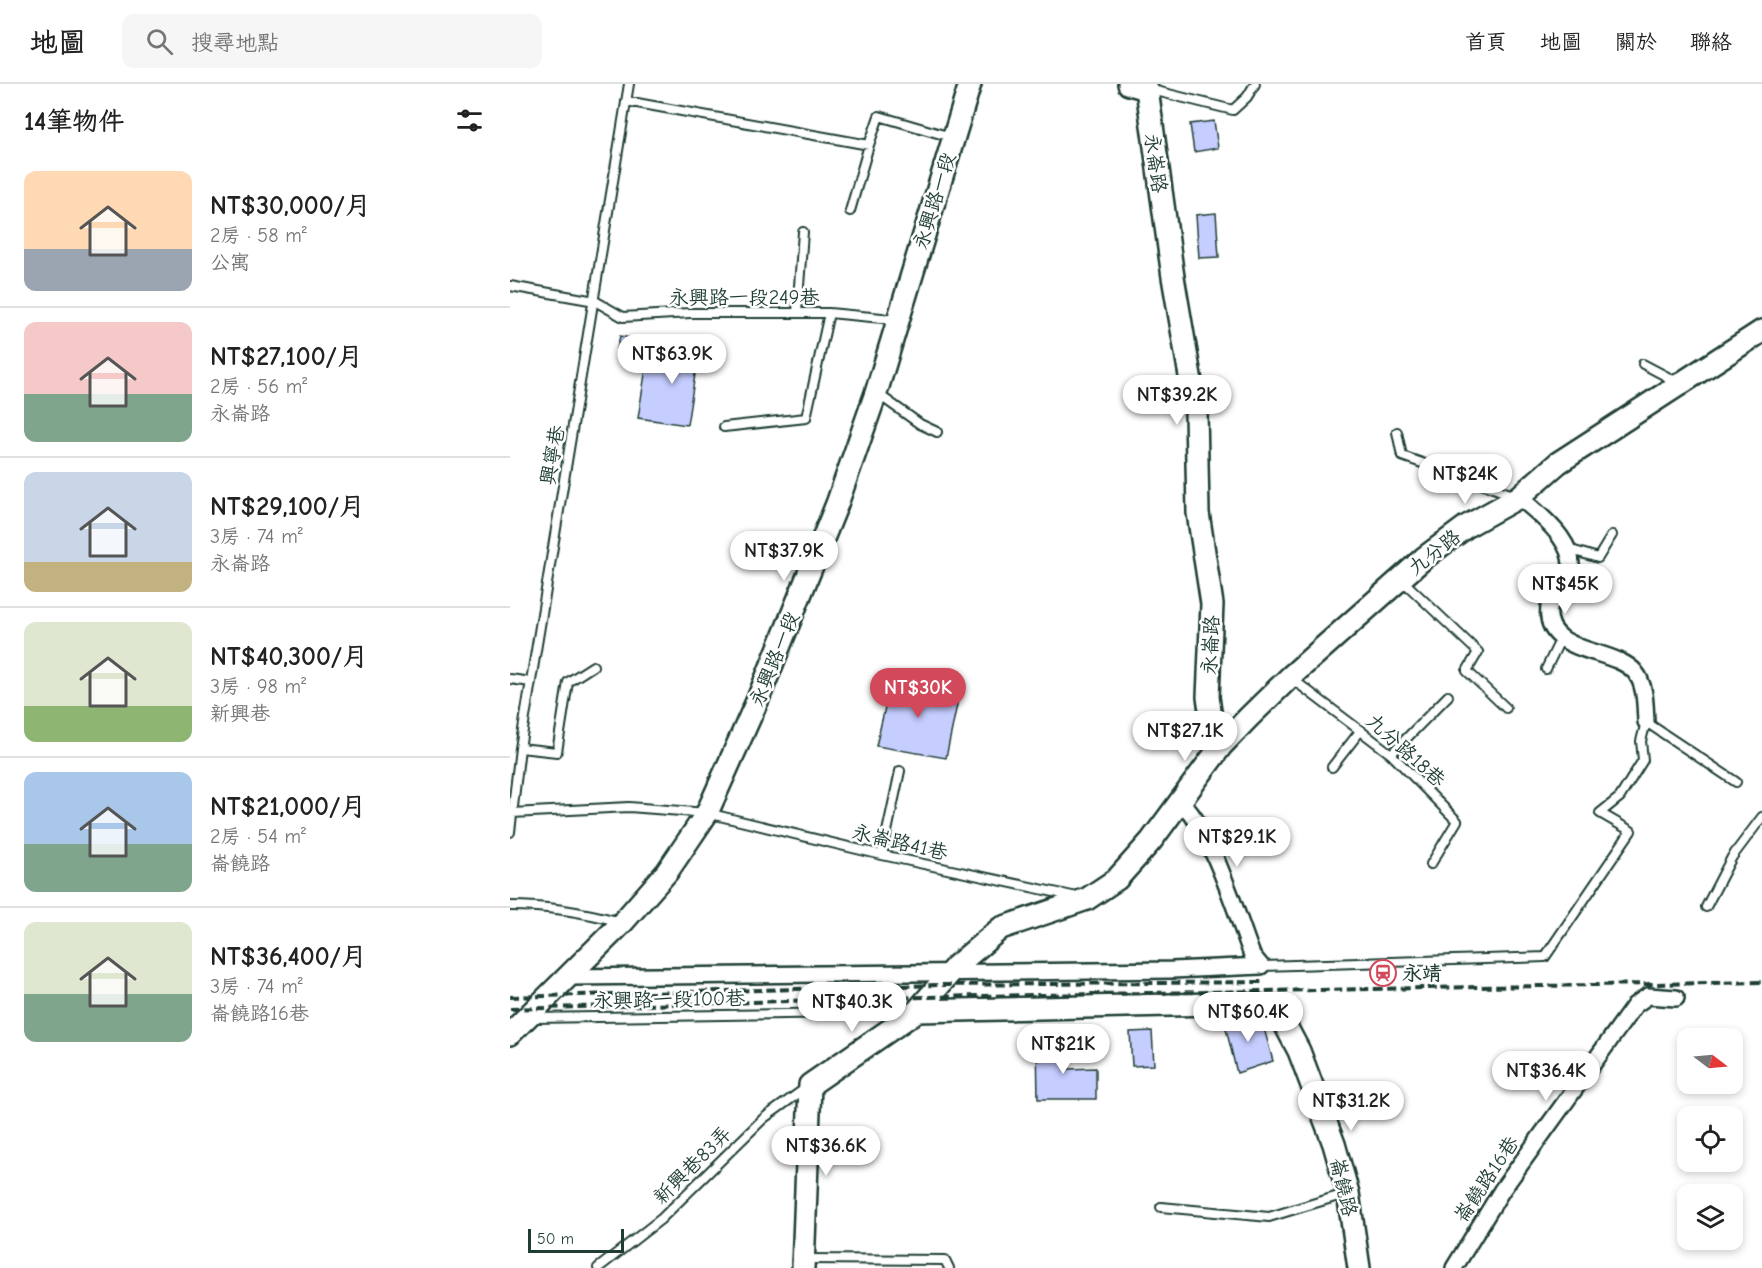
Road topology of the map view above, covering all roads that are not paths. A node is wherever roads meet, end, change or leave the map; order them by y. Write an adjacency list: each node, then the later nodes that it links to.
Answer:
1 (629, 84): 5 (lane, 興寧巷)
2 (970, 84): 6 (street, 永興路一段)
3 (1255, 84): 4 (lane)
4 (1138, 86): 36 (street, 永崙路)
5 (626, 101): 7 (lane); 11 (lane, 興寧巷)
6 (953, 137): 7 (lane); 14 (street, 永興路一段)
7 (869, 145): 8 (lane)
8 (850, 211)
9 (803, 232): 12 (lane)
10 (510, 286): 11 (lane, 永興路一段249巷)
11 (595, 301): 12 (lane, 永興路一段249巷); 31 (lane, 興寧巷)
12 (797, 313): 13 (lane, 永興路一段249巷)
13 (829, 313): 14 (lane, 永興路一段249巷); 19 (lane)
14 (897, 322): 18 (street, 永興路一段)
15 (1762, 331): 17 (street, 九分路)
16 (1643, 364): 17 (lane)
17 (1680, 383): 22 (street, 九分路)
18 (876, 393): 20 (lane); 44 (street, 永興路一段)
19 (724, 427)
20 (938, 432)
21 (1397, 432): 22 (lane)
22 (1519, 497): 24 (street); 25 (street, 九分路)
23 (1612, 536): 24 (lane)
24 (1567, 549): 26 (street)
25 (1401, 579): 29 (street, 九分路); 33 (lane)
26 (1561, 638): 28 (lane); 34 (street)
27 (593, 666): 37 (lane)
28 (1546, 669)
29 (1290, 677): 35 (lane, 九分路18巷); 36 (street, 九分路)
30 (510, 679): 31 (lane)
31 (531, 682): 37 (lane, 興寧巷)
32 (1448, 696): 38 (lane)
33 (1506, 708)
34 (1646, 722): 41 (lane); 53 (lane)
35 (1361, 730): 38 (lane, 九分路18巷); 39 (lane)
36 (1221, 746): 42 (street)
37 (520, 748): 43 (lane, 興寧巷)
38 (1391, 754): 48 (lane, 九分路18巷)
39 (1332, 766)
40 (900, 771): 47 (lane)
41 (1736, 782)
42 (1179, 801): 49 (street); 53 (street)
43 (512, 813): 44 (lane, 永崙路41巷); 46 (lane, 興寧巷)
44 (707, 813): 47 (lane, 永崙路41巷); 52 (street, 永興路一段)
45 (1762, 817): 51 (lane)
46 (510, 832)
47 (882, 855): 49 (lane, 永崙路41巷)
48 (1431, 864)
49 (1087, 899): 54 (street)
50 (510, 906): 52 (lane)
51 (1706, 907)
52 (623, 922): 55 (street, 永興路一段)
53 (1260, 966): 54 (street)
54 (951, 972): 55 (street); 57 (street)
55 (569, 977): 58 (street, 永興路一段)
56 (1676, 998): 66 (street, 崙饒路16巷)
57 (916, 1011): 58 (lane, 永興路一段100巷); 59 (street); 60 (street, 崙饒路)
58 (517, 1026)
59 (810, 1085): 62 (street); 63 (lane, 新興巷83弄)
60 (1348, 1193): 61 (lane); 65 (street, 崙饒路)
61 (1161, 1207)
62 (803, 1263): 64 (lane)
63 (598, 1268)
64 (949, 1268)
65 (1359, 1268)
66 (1454, 1268)

